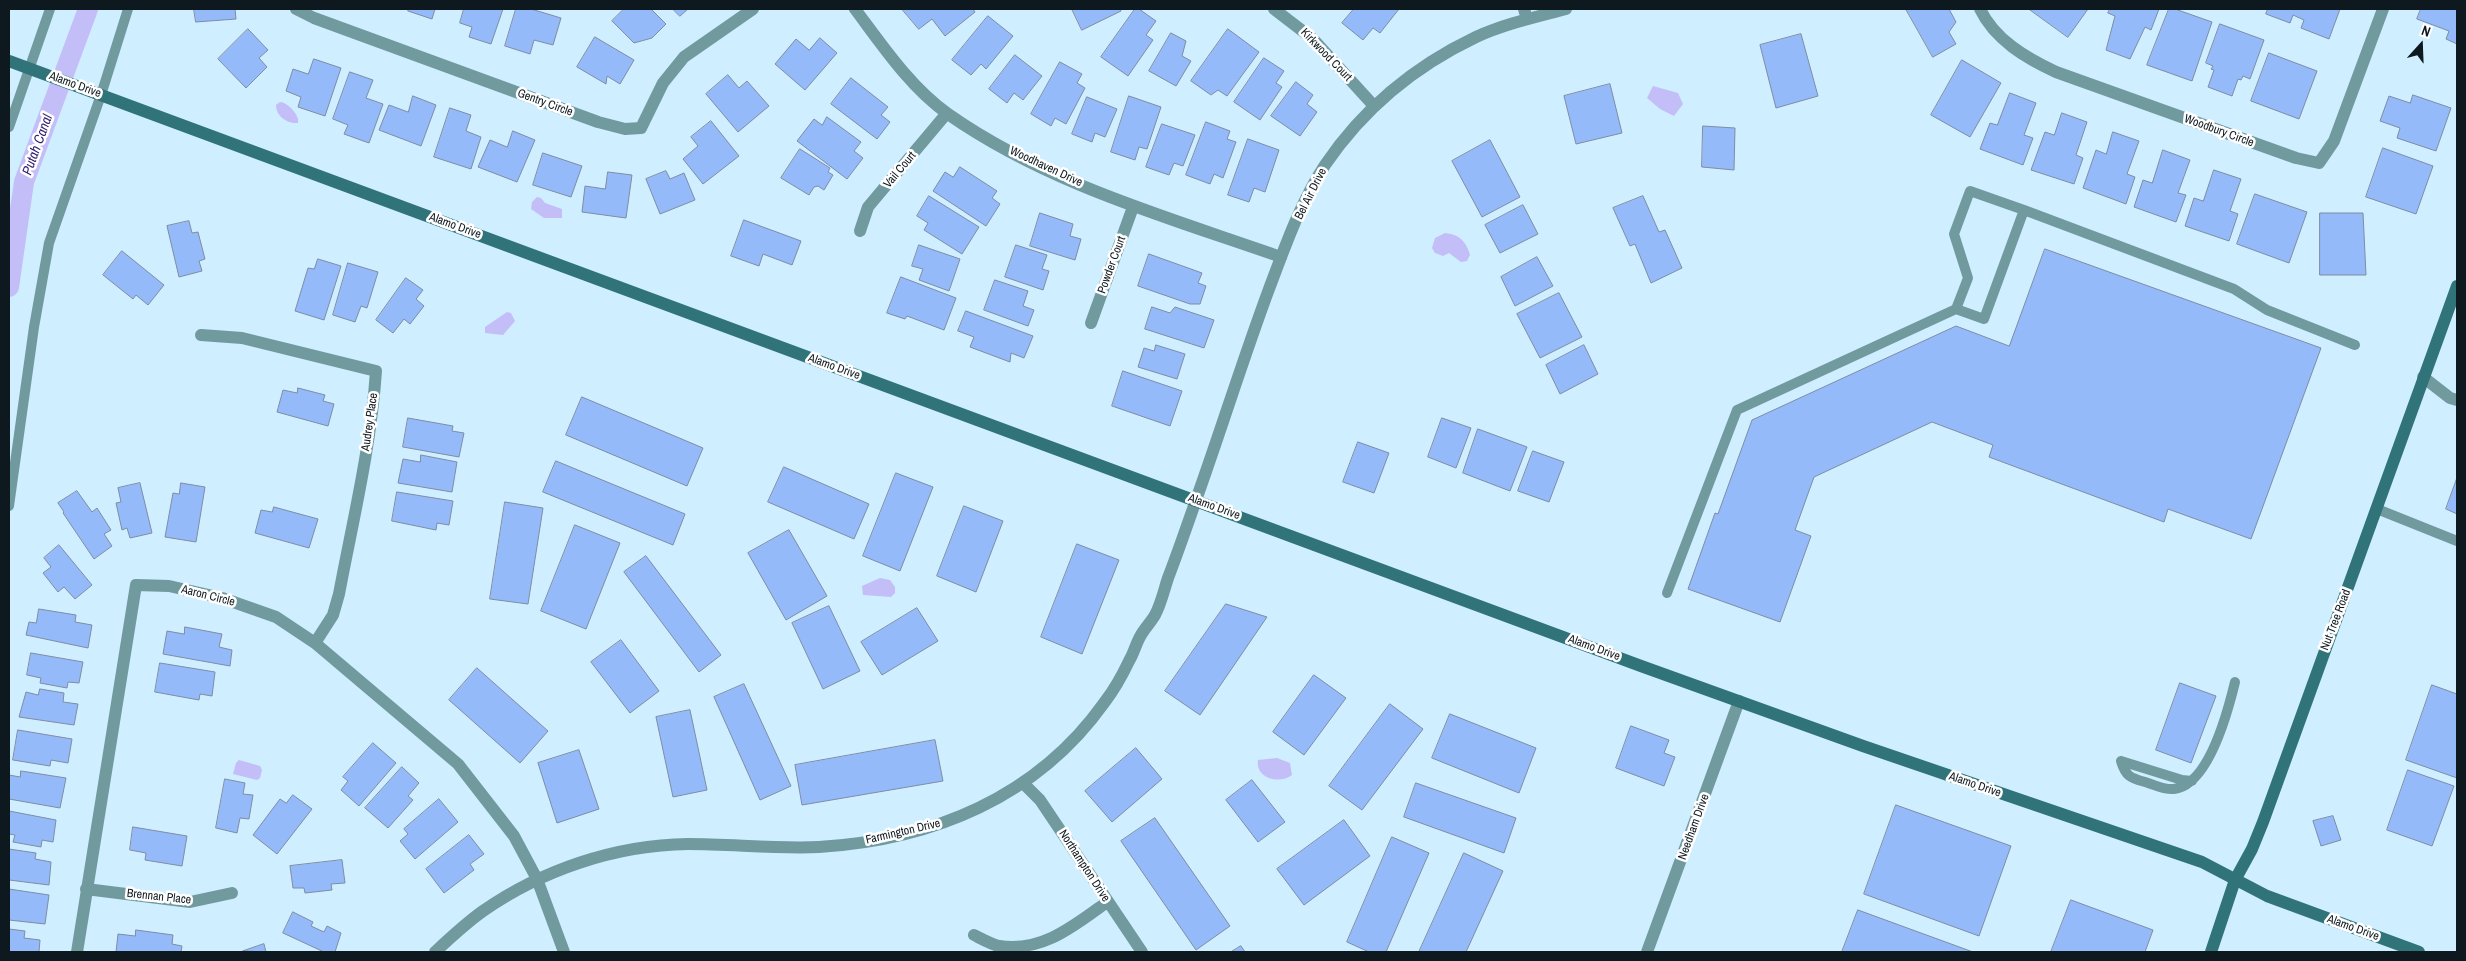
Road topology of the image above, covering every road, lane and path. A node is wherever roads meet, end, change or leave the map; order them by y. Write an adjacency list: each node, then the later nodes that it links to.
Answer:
1 (50, 9): 12 (lane)
2 (128, 9): 13 (lane)
3 (296, 9): 4 (street, Gentry Circle)
4 (753, 9)
5 (855, 9): 15 (street, Woodhaven Drive)
6 (1274, 9): 14 (street, Kirkwood Court)
7 (1566, 9): 10 (street, Bel Air Drive)
8 (1980, 9): 9 (street, Woodbury Circle)
9 (2383, 9)
10 (1525, 14): 14 (street, Bel Air Drive)
11 (9, 61): 12 (main road, Alamo Drive)
12 (28, 68): 13 (main road, Alamo Drive); 16 (lane)
13 (101, 95): 28 (main road, Alamo Drive); 29 (lane)
14 (1374, 106): 20 (street, Bel Air Drive)
15 (947, 113): 17 (street, Woodhaven Drive); 19 (street, Vail Court)
16 (9, 127)
17 (1133, 207): 20 (street, Woodhaven Drive); 23 (street, Powder Court)
18 (2024, 210): 22 (lane); 22 (lane); 25 (lane)
19 (860, 230)
20 (1281, 257): 28 (street, Bel Air Drive)
21 (2457, 286): 26 (main road, Nut Tree Road)
22 (1956, 309): 32 (lane)
23 (1091, 323)
24 (201, 335): 33 (street, Audrey Place)
25 (2355, 345)
26 (2423, 377): 27 (street); 30 (main road, Nut Tree Road)
27 (2457, 400)
28 (1196, 500): 35 (main road, Alamo Drive); 37 (street, Farmington Drive)
29 (9, 506)
30 (2377, 509): 31 (lane); 39 (main road, Nut Tree Road)
31 (2457, 541)
32 (1667, 593)
33 (315, 644): 38 (street, Aaron Circle); 40 (street, Aaron Circle)
34 (2235, 682): 36 (lane)
35 (1739, 702): 39 (main road, Alamo Drive); 48 (street, Needham Drive)
36 (2121, 760)
37 (1023, 783): 38 (street, Farmington Drive); 42 (street, Northampton Drive)
38 (538, 879): 45 (street, Farmington Drive); 46 (street, Aaron Circle)
39 (2235, 880): 49 (main road, Nut Tree Road); 50 (main road, Alamo Drive)
40 (86, 889): 41 (street, Brennan Place); 44 (street, Aaron Circle)
41 (232, 894)
42 (1107, 902): 43 (street); 47 (street, Northampton Drive)
43 (974, 936)
44 (77, 952)
45 (435, 952)
46 (564, 952)
47 (1142, 952)
48 (1648, 952)
49 (2211, 952)
50 (2419, 952)

